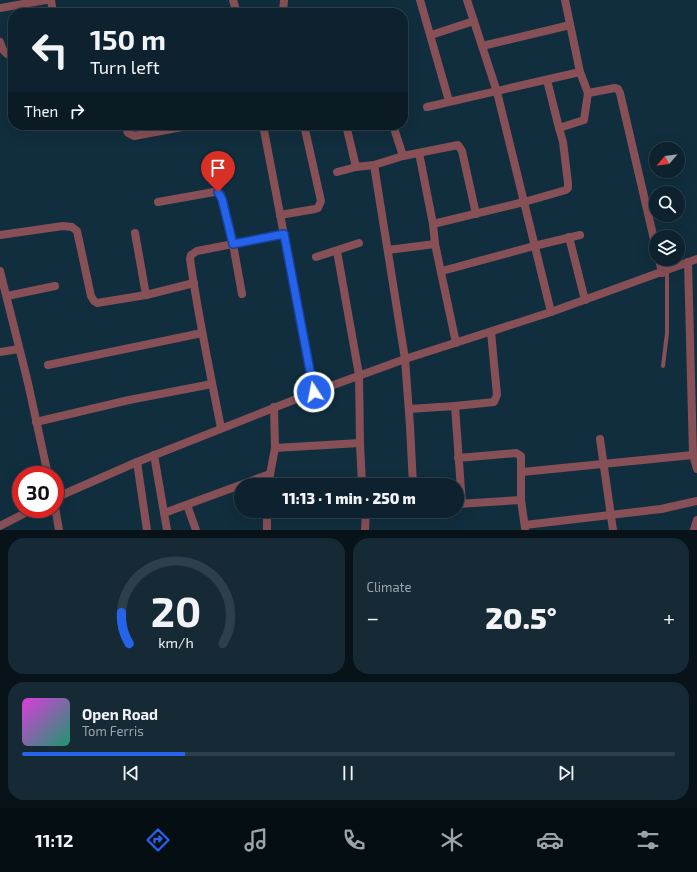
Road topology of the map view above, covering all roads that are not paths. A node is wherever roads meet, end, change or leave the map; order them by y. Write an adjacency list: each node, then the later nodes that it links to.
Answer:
1 (46, 0): 5 (street)
2 (420, 0): 8 (street)
3 (467, 0): 6 (street)
4 (565, 0): 7 (street)
5 (0, 8)
6 (474, 21): 8 (street); 10 (street)
7 (570, 25): 10 (street); 12 (street)
8 (430, 35): 16 (street)
9 (0, 42): 11 (street)
10 (482, 46): 14 (street)
11 (8, 54)
12 (580, 72): 13 (street); 15 (street)
13 (547, 80): 14 (street); 18 (street)
14 (497, 92): 16 (street); 31 (street)
15 (588, 93): 18 (street); 35 (street)
16 (449, 101): 17 (street)
17 (427, 107)
18 (559, 128): 31 (street)
19 (127, 130): 20 (street)
20 (164, 130)
21 (264, 130): 33 (street)
22 (305, 130): 33 (street)
23 (347, 130): 28 (street)
24 (395, 130): 26 (street)
25 (419, 153): 26 (street); 32 (street); 34 (street)
26 (403, 156): 27 (street)
27 (374, 165): 28 (street); 45 (street)
28 (356, 167): 29 (street)
29 (337, 172)
30 (158, 202): 41 (street)
31 (524, 202): 32 (street); 44 (street)
32 (476, 214): 34 (street)
33 (280, 215): 37 (street)
34 (433, 224): 43 (street)
35 (652, 230)
36 (134, 233): 58 (street)
37 (284, 234): 41 (street); 72 (street)
38 (0, 235): 58 (street)
39 (580, 235): 40 (street)
40 (569, 237): 44 (street); 60 (street)
41 (233, 244): 54 (street); 57 (street)
42 (359, 244): 46 (street)
43 (435, 244): 45 (street); 52 (street)
44 (534, 246): 52 (street); 61 (street)
45 (388, 250): 67 (street)
46 (337, 251): 47 (street); 70 (street)
47 (316, 257)
48 (697, 259): 49 (street)
49 (688, 262): 53 (street); 82 (street)
50 (661, 266): 53 (street)
51 (0, 271): 56 (street)
52 (442, 271): 64 (street)
53 (664, 272): 60 (street); 69 (lane)
54 (194, 283): 58 (street); 63 (street)
55 (56, 286): 59 (street)
56 (2, 287): 59 (street)
57 (242, 294)
58 (146, 295)
59 (7, 296): 65 (street)
60 (585, 300): 61 (street)
61 (551, 312): 62 (street)
62 (491, 332): 64 (street); 73 (street)
63 (202, 333): 68 (street); 71 (street)
64 (456, 343): 67 (street)
65 (19, 349): 66 (street); 76 (street)
66 (0, 352)
67 (405, 359): 70 (street); 75 (street)
68 (48, 365)
69 (662, 366)
70 (359, 375): 72 (street); 79 (street)
71 (212, 384): 76 (street); 77 (street)
72 (314, 392): 74 (street)
73 (454, 406): 75 (street); 83 (street)
74 (274, 407): 77 (street); 80 (street)
75 (409, 409): 92 (street)
76 (36, 422): 86 (street)
77 (221, 428): 81 (street)
78 (600, 439): 85 (street)
79 (360, 443): 80 (street); 91 (street)
80 (275, 448): 89 (street)
81 (154, 455): 84 (street); 99 (street)
82 (693, 455): 85 (street); 87 (street)
83 (458, 458): 88 (street); 93 (street)
84 (137, 462): 94 (street); 109 (street)
85 (603, 463): 88 (street); 100 (street)
86 (46, 466)
87 (697, 469)
88 (522, 472): 95 (street)
89 (270, 474): 90 (street); 98 (street)
90 (269, 478)
91 (362, 478)
92 (413, 478)
93 (458, 478)
94 (64, 494)
95 (521, 500): 97 (street); 107 (street)
96 (697, 501): 100 (street)
97 (464, 504)
98 (187, 505): 99 (street); 111 (street)
99 (164, 513): 110 (street)
100 (611, 515): 107 (street); 114 (street)
101 (16, 518): 106 (street)
102 (57, 518): 108 (street)
103 (267, 518): 112 (street)
104 (366, 518): 113 (street)
105 (697, 520): 115 (street)
106 (0, 526)
107 (525, 527)
108 (59, 530)
109 (147, 530)
110 (167, 530)
111 (196, 530)
112 (267, 530)
113 (365, 530)
114 (613, 530)
115 (694, 530)

